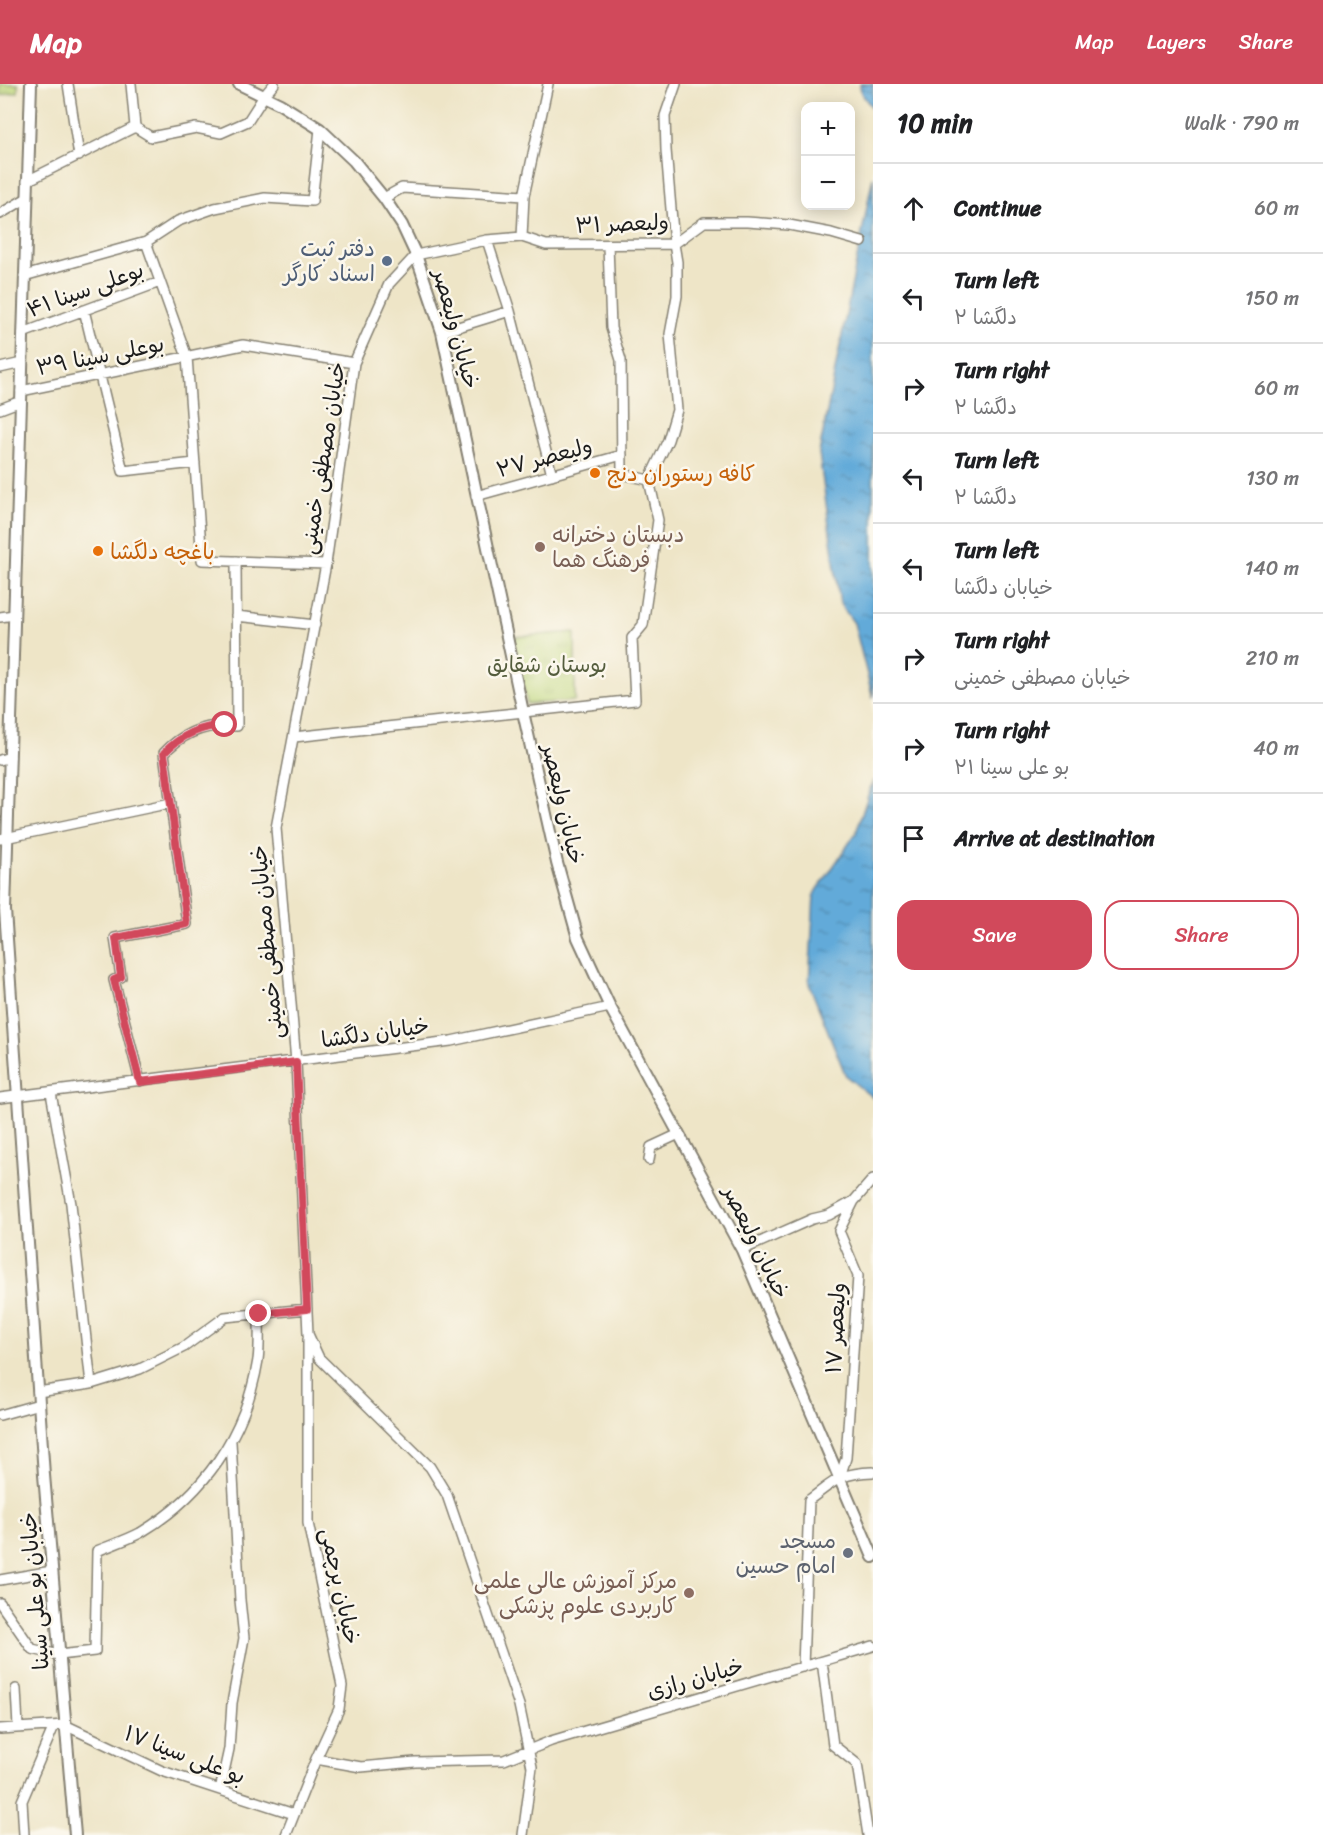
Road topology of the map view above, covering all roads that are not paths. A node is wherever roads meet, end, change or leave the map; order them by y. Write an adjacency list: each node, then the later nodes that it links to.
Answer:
1 (30, 84): 12 (main road, خیابان بو علی سینا)
2 (68, 84): 11 (street)
3 (131, 84): 9 (street)
4 (239, 84): 8 (main road, خیابان ولیعصر)
5 (274, 84): 8 (street)
6 (548, 84): 13 (street)
7 (676, 84): 21 (street)
8 (264, 96): 9 (street); 10 (main road, خیابان ولیعصر)
9 (135, 127): 11 (street)
10 (320, 129): 15 (main road, خیابان ولیعصر); 19 (street)
11 (79, 156): 12 (street)
12 (27, 182): 14 (main road, خیابان بو علی سینا)
13 (524, 196): 15 (street); 17 (street)
14 (27, 198): 16 (street); 24 (main road, خیابان بو علی سینا)
15 (384, 198): 23 (main road, خیابان ولیعصر)
16 (0, 214)
17 (522, 237): 18 (street, ولیعصر ۳۱); 22 (street, ولیعصر ۳۱)
18 (487, 240): 23 (street, ولیعصر ۳۱); 27 (street)
19 (146, 242): 24 (street); 25 (street)
20 (862, 242): 21 (street, ولیعصر ۳۱)
21 (674, 244): 22 (street, ولیعصر ۳۱); 40 (street)
22 (608, 245): 37 (street)
23 (416, 255): 28 (main road, خیابان ولیعصر); 32 (street, خیابان مصطفی خمینی)
24 (24, 276): 29 (main road, خیابان بو علی سینا)
25 (160, 282): 26 (street, بوعلی سینا ۴۱); 30 (street)
26 (84, 310): 29 (street, بوعلی سینا ۴۱); 34 (street)
27 (510, 311): 28 (street); 39 (street)
28 (442, 332): 41 (main road, خیابان ولیعصر)
29 (23, 333): 31 (main road, خیابان بو علی سینا)
30 (187, 357): 32 (street, بوعلی سینا ۳۹); 34 (street, بوعلی سینا ۳۹); 38 (street)
31 (22, 363): 33 (street); 35 (main road, خیابان بو علی سینا)
32 (354, 363): 43 (street, خیابان مصطفی خمینی)
33 (0, 368)
34 (100, 375): 35 (street, بوعلی سینا ۳۹); 38 (street)
35 (21, 396): 36 (street, بوعلی سینا ۳۹); 44 (main road, خیابان بو علی سینا)
36 (0, 408)
37 (622, 456): 39 (street, ولیعصر ۲۷); 40 (street)
38 (195, 463): 42 (street)
39 (552, 475): 41 (street, ولیعصر ۲۷)
40 (649, 480): 48 (street)
41 (476, 496): 48 (main road, خیابان ولیعصر)
42 (236, 561): 43 (street); 45 (street)
43 (326, 564): 47 (street, خیابان مصطفی خمینی)
44 (14, 615): 46 (street); 50 (main road, خیابان بو علی سینا)
45 (236, 616): 47 (street); 51 (street)
46 (0, 617)
47 (315, 625): 49 (street, خیابان مصطفی خمینی)
48 (522, 712): 49 (street); 53 (main road, خیابان ولیعصر)
49 (294, 737): 54 (street, خیابان مصطفی خمینی)
50 (5, 759): 52 (main road, خیابان بو علی سینا)
51 (171, 804): 52 (street); 55 (street)
52 (4, 838): 57 (main road, خیابان بو علی سینا)
53 (610, 1007): 54 (street, خیابان دلگشا); 59 (main road, خیابان ولیعصر)
54 (296, 1062): 55 (street, خیابان دلگشا); 64 (street, خیابان مصطفی خمینی)
55 (140, 1082): 56 (street, خیابان دلگشا)
56 (51, 1093): 57 (street, خیابان دلگشا); 67 (street)
57 (18, 1097): 58 (street, خیابان دلگشا); 68 (main road, خیابان بو علی سینا)
58 (0, 1098)
59 (679, 1134): 60 (street); 63 (main road, خیابان ولیعصر)
60 (649, 1160)
61 (873, 1179): 62 (street)
62 (854, 1201): 63 (street); 73 (street, ولیعصر ۱۷)
63 (742, 1250): 73 (main road, خیابان ولیعصر)
64 (307, 1309): 65 (street); 66 (street, خیابان مصطفی خمینی)
65 (259, 1314): 67 (street); 71 (street)
66 (308, 1334): 87 (street, خیابان مصطفی خمینی); 88 (street, خیابان پرچمی)
67 (92, 1384): 68 (street)
68 (38, 1392): 69 (main road, خیابان بو علی سینا)
69 (39, 1404): 70 (street); 75 (main road, خیابان بو علی سینا)
70 (0, 1415)
71 (231, 1442): 80 (street); 89 (street)
72 (873, 1472): 73 (street)
73 (840, 1478): 74 (main road, خیابان ولیعصر); 82 (street)
74 (873, 1557)
75 (52, 1571): 76 (street); 80 (main road, خیابان بو علی سینا)
76 (0, 1580)
77 (0, 1603): 78 (street)
78 (4, 1615): 80 (street)
79 (873, 1646): 81 (street, خیابان رازی)
80 (59, 1655): 84 (main road, خیابان بو علی سینا)
81 (822, 1661): 82 (street, خیابان رازی); 95 (street)
82 (803, 1667): 87 (street, خیابان رازی)
83 (16, 1689): 85 (street)
84 (60, 1725): 85 (street); 89 (street, بو علی سینا ۱۷); 91 (street); 92 (main road, خیابان بو علی سینا)
85 (18, 1727): 86 (street)
86 (0, 1729)
87 (528, 1751): 88 (street, خیابان رازی); 94 (street, خیابان مصطفی خمینی)
88 (316, 1759): 90 (street, خیابان پرچمی)
89 (220, 1790): 90 (street, بو علی سینا ۱۷)
90 (294, 1814): 93 (street, خیابان پرچمی)
91 (24, 1835)
92 (75, 1835)
93 (286, 1835)
94 (523, 1835)
95 (868, 1835)

